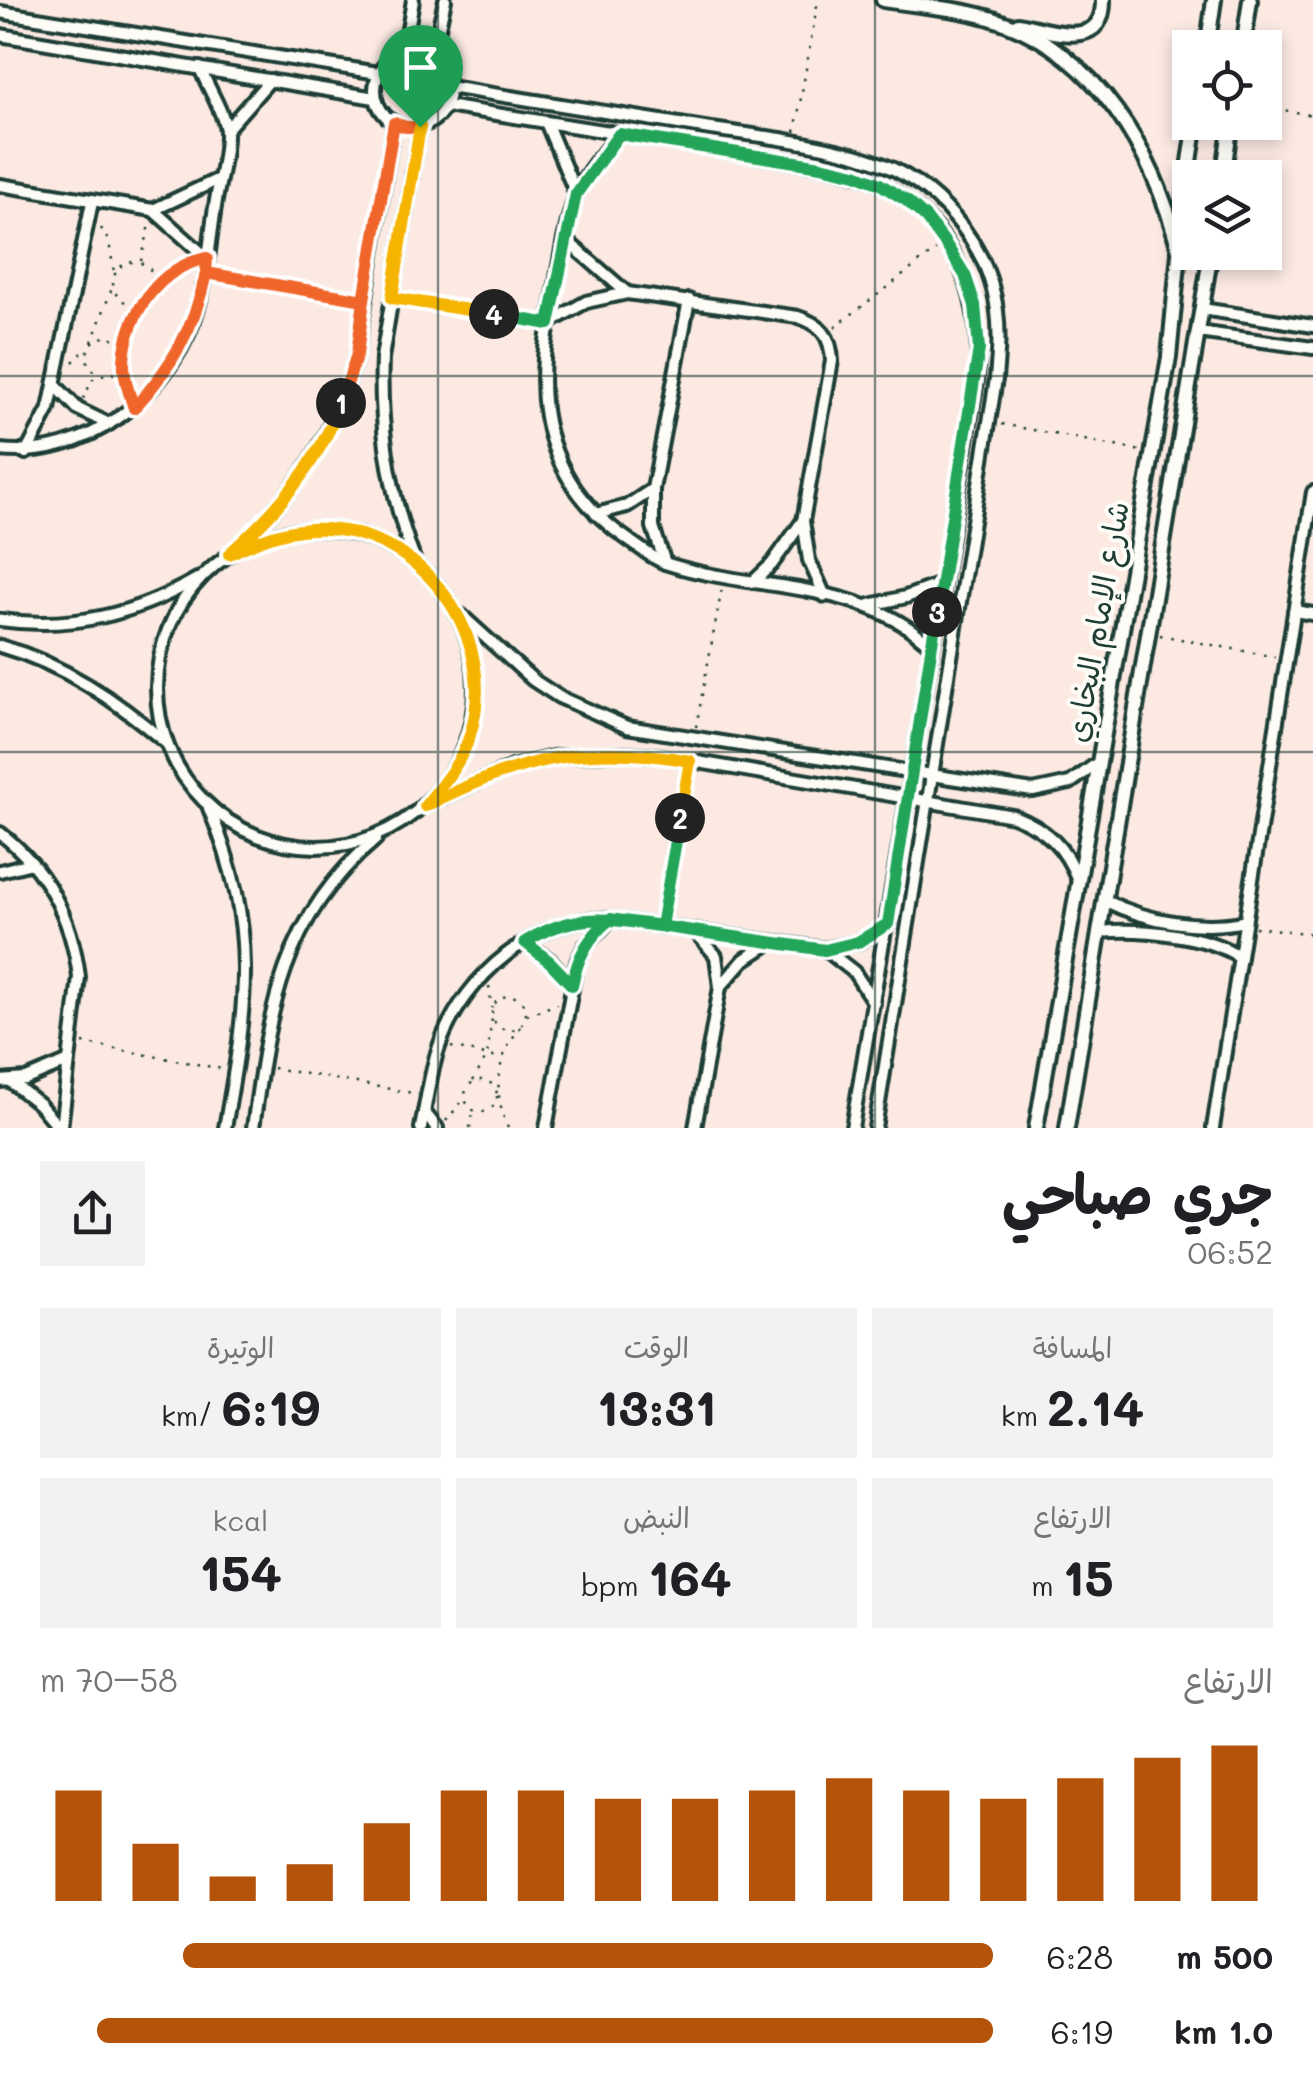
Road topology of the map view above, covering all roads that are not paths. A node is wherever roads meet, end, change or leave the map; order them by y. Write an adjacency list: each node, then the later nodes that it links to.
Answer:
1 (413, 0): 12 (street)
2 (446, 0): 13 (street)
3 (883, 0): 8 (street)
4 (1103, 0): 8 (street)
5 (1214, 0): 9 (street)
6 (1250, 0): 10 (street)
7 (0, 12): 15 (street)
8 (996, 20): 30 (street)
9 (1210, 30)
10 (1245, 30)
11 (0, 35): 14 (street)
12 (404, 54): 13 (street); 15 (street)
13 (432, 59): 17 (street)
14 (200, 68): 16 (street); 23 (street)
15 (378, 73): 18 (street)
16 (270, 80): 18 (street); 23 (street)
17 (449, 86): 19 (street); 67 (street)
18 (375, 98): 21 (street)
19 (446, 106): 20 (street); 22 (street)
20 (546, 122): 24 (street); 27 (street)
21 (394, 123): 22 (street); 50 (street)
22 (420, 127): 51 (street)
23 (226, 130): 25 (street)
24 (619, 134): 27 (street); 55 (street)
25 (218, 180): 29 (street); 32 (street)
26 (0, 185): 28 (street)
27 (576, 194): 31 (street)
28 (92, 202): 29 (street); 42 (street)
29 (153, 210): 32 (street)
30 (1172, 219)
31 (566, 240): 35 (street); 38 (street)
32 (207, 258): 43 (street)
33 (1181, 270): 65 (street, شارع الإمام البخاري)
34 (1208, 270): 37 (street, شارع الإمام البخاري)
35 (627, 293): 36 (street); 38 (street)
36 (689, 300): 46 (street); 49 (street)
37 (1202, 309): 39 (street); 40 (street, شارع الإمام البخاري)
38 (549, 324): 48 (street)
39 (1313, 326)
40 (1198, 332): 41 (street); 77 (street, شارع الإمام البخاري)
41 (1313, 348)
42 (54, 385): 43 (street); 45 (street)
43 (108, 424): 45 (street)
44 (0, 450): 45 (street)
45 (26, 453)
46 (653, 489): 48 (street); 52 (street)
47 (1313, 492): 59 (street)
48 (596, 514): 52 (street)
49 (803, 521): 54 (street); 56 (street)
50 (229, 554): 51 (street); 53 (street)
51 (415, 562): 58 (street)
52 (665, 564): 54 (street)
53 (202, 576): 61 (street); 64 (street)
54 (752, 582): 56 (street)
55 (942, 582): 57 (street); 63 (street)
56 (825, 596): 57 (street)
57 (869, 605): 63 (street)
58 (457, 611): 66 (street); 70 (street)
59 (1294, 611): 60 (street); 79 (street)
60 (1313, 614)
61 (0, 620)
62 (0, 646): 64 (street)
63 (932, 647): 66 (street)
64 (165, 742): 71 (street)
65 (1100, 761): 67 (street); 76 (street, شارع الإمام البخاري)
66 (912, 773): 67 (street); 68 (street)
67 (932, 776): 69 (street)
68 (907, 798): 69 (street); 70 (street); 80 (street)
69 (928, 801): 76 (street); 101 (street)
70 (425, 806): 73 (street)
71 (208, 807): 73 (street); 95 (street)
72 (0, 832): 74 (street)
73 (381, 834): 96 (street)
74 (32, 862): 75 (street); 90 (street)
75 (0, 871)
76 (1080, 883): 102 (street, شارع الإمام البخاري)
77 (1106, 901): 79 (street); 82 (street, شارع الإمام البخاري)
78 (610, 919): 81 (street); 83 (street); 87 (street)
79 (1245, 923): 86 (street)
80 (888, 924): 85 (street); 89 (street)
81 (696, 931): 84 (street); 88 (street)
82 (1101, 932): 86 (street); 103 (street, شارع الإمام البخاري)
83 (525, 942): 87 (street); 92 (street)
84 (772, 942): 85 (street); 88 (street)
85 (825, 950): 89 (street)
86 (1240, 957): 104 (street)
87 (572, 985): 98 (street)
88 (720, 987): 99 (street)
89 (874, 1004): 100 (street)
90 (69, 1061): 91 (street); 94 (street)
91 (6, 1082): 94 (street)
92 (424, 1112): 93 (street); 97 (street)
93 (437, 1127)
94 (60, 1128)
95 (225, 1128)
96 (253, 1128)
97 (421, 1128)
98 (546, 1128)
99 (695, 1128)
100 (852, 1128)
101 (875, 1128)
102 (1036, 1128)
103 (1067, 1128)
104 (1212, 1128)

